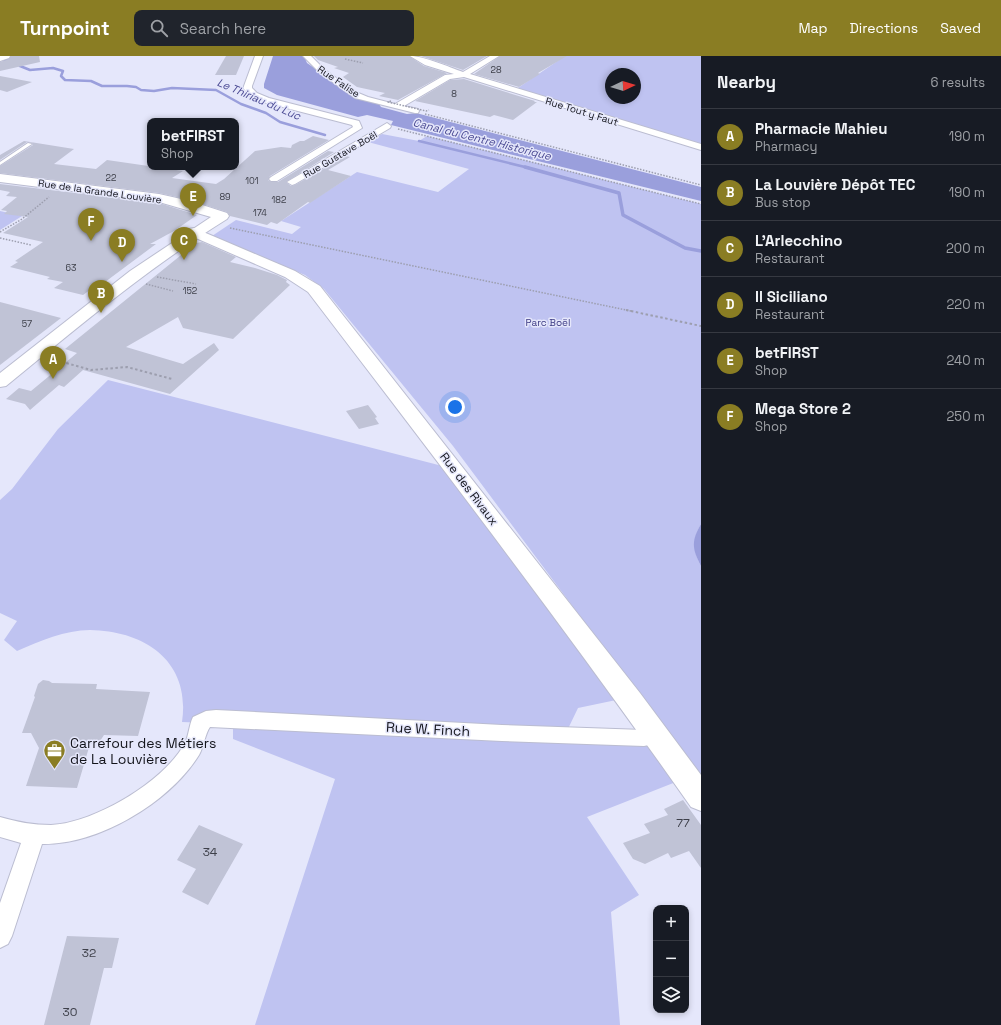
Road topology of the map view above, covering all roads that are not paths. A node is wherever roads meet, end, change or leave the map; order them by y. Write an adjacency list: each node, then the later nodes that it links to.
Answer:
1 (5, 56): 6 (street)
2 (258, 56): 16 (street, Rue Gustave Boël)
3 (307, 56): 10 (street, Rue Falise)
4 (414, 56): 7 (street)
5 (495, 56): 7 (street)
6 (0, 58)
7 (464, 75): 8 (street); 10 (street); 13 (street, Rue Tout y Faut)
8 (455, 84)
9 (423, 103): 10 (street, Rue Falise)
10 (394, 104)
11 (387, 126): 17 (street, Rue Gustave Boël)
12 (30, 144): 14 (lane)
13 (701, 147)
14 (0, 164)
15 (0, 178): 18 (street, Rue de la Grande Louvière)
16 (274, 178)
17 (292, 182)
18 (194, 232): 19 (street); 20 (street, Rue des Rivaux)
19 (0, 382)
20 (656, 736): 21 (street, Rue des Rivaux); 23 (street, Rue W. Finch)
21 (701, 798)
22 (0, 827): 23 (street)
23 (34, 835): 24 (street)
24 (0, 936)

